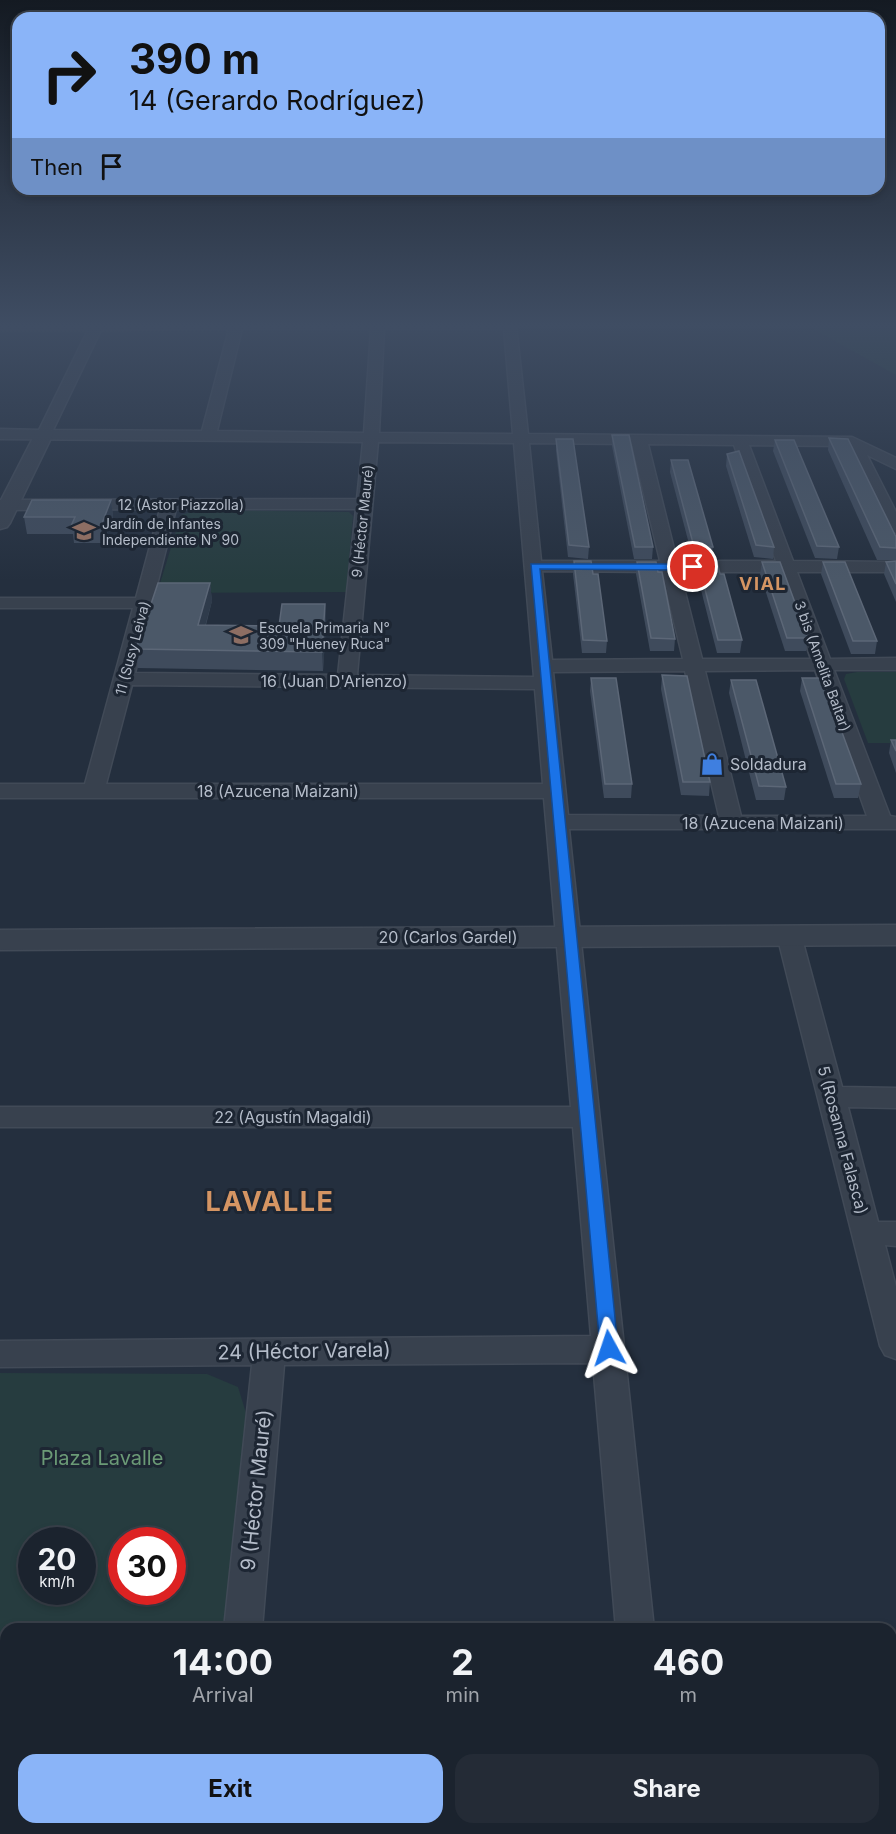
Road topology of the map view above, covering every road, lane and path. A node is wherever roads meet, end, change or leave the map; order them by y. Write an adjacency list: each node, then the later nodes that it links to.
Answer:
1 (55, 411): 6 (street)
2 (215, 411): 7 (street)
3 (373, 411): 8 (street, 9 (Héctor Mauré))
4 (519, 411): 9 (street)
5 (0, 434): 6 (street)
6 (44, 434): 7 (street); 16 (street)
7 (209, 435): 8 (street)
8 (371, 436): 9 (street); 15 (street, 9 (Héctor Mauré))
9 (522, 437): 10 (street); 18 (street)
10 (639, 440): 11 (street); 19 (street)
11 (740, 441): 12 (street); 20 (street, 3 bis (Amelita Baltar))
12 (852, 442): 13 (street); 17 (street)
13 (896, 464)
14 (169, 504): 15 (street, 12 (Astor Piazzolla)); 16 (street, 12 (Astor Piazzolla)); 23 (street, 11 (Susy Leiva))
15 (362, 504): 29 (street, 9 (Héctor Mauré))
16 (3, 511)
17 (896, 528)
18 (534, 566): 19 (street); 27 (street)
19 (670, 567): 20 (street); 26 (street)
20 (787, 567): 21 (street); 24 (street, 3 bis (Amelita Baltar))
21 (896, 567)
22 (0, 603): 23 (street)
23 (143, 603): 28 (street, 11 (Susy Leiva))
24 (823, 664): 25 (street, 16 (Juan D'Arienzo)); 26 (street, 16 (Juan D'Arienzo)); 35 (street, 3 bis (Amelita Baltar))
25 (896, 664)
26 (694, 665): 27 (street, 16 (Juan D'Arienzo)); 34 (street)
27 (545, 674): 29 (street, 16 (Juan D'Arienzo)); 32 (street)
28 (123, 679): 29 (street, 16 (Juan D'Arienzo)); 31 (street, 11 (Susy Leiva))
29 (346, 681)
30 (0, 791): 31 (street, 18 (Azucena Maizani))
31 (94, 791): 32 (street, 18 (Azucena Maizani))
32 (556, 791): 33 (street)
33 (559, 822): 34 (street, 18 (Azucena Maizani)); 38 (street)
34 (732, 823): 35 (street, 18 (Azucena Maizani))
35 (888, 823)
36 (789, 935): 37 (street, 20 (Carlos Gardel)); 38 (street, 20 (Carlos Gardel)); 40 (street, 5 (Rosanna Falasca))
37 (896, 935)
38 (570, 937): 39 (street, 20 (Carlos Gardel)); 43 (street)
39 (0, 940)
40 (831, 1096): 41 (street); 44 (street, 5 (Rosanna Falasca))
41 (896, 1098)
42 (0, 1117): 43 (street, 22 (Agustín Magaldi))
43 (587, 1118): 46 (street)
44 (881, 1233): 45 (street, 5 (Rosanna Falasca))
45 (896, 1346)
46 (609, 1348): 47 (street, 24 (Héctor Varela)); 50 (street)
47 (269, 1352): 48 (street, 24 (Héctor Varela)); 49 (street, 9 (Héctor Mauré))
48 (0, 1354)
49 (244, 1623)
50 (634, 1623)

